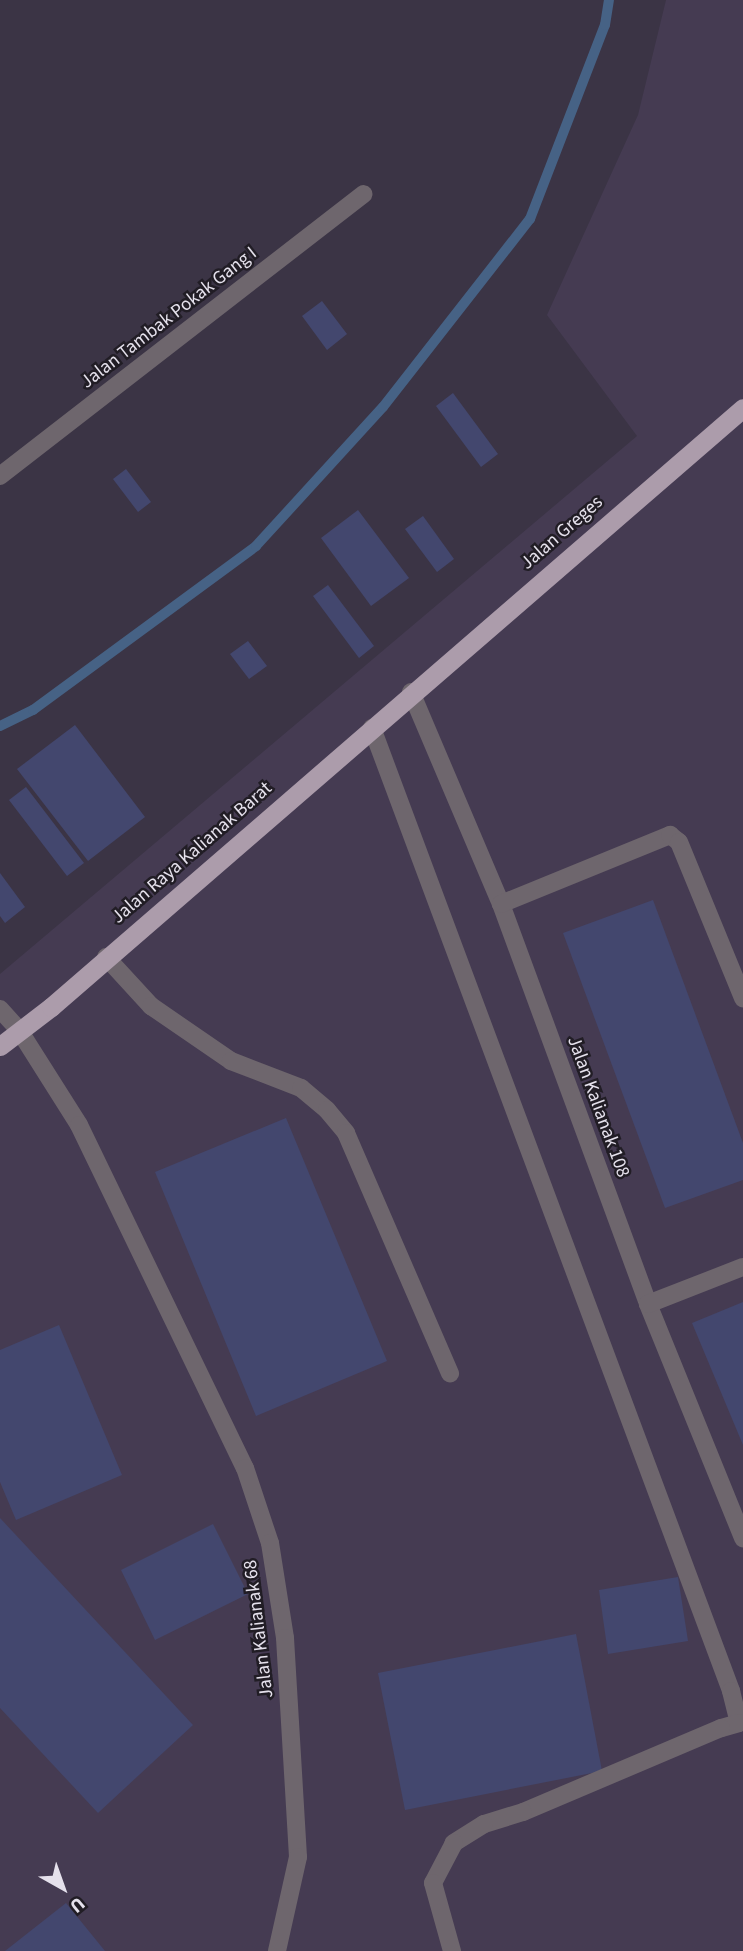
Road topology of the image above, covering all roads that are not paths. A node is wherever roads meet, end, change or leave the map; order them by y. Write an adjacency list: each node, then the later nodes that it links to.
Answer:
1 (364, 194): 3 (street, Jalan Tambak Pokak Gang I)
2 (743, 408): 4 (highway, Jalan Greges)
3 (0, 476)
4 (411, 692): 5 (highway, Jalan Raya Kalianak Barat); 6 (street, Jalan Kalianak 108)
5 (372, 728): 7 (highway, Jalan Raya Kalianak Barat); 16 (street)
6 (501, 904): 8 (street); 13 (street, Jalan Kalianak 108)
7 (106, 957): 10 (highway, Jalan Raya Kalianak Barat); 14 (street)
8 (743, 998)
9 (0, 1009): 10 (street, Jalan Kalianak 68)
10 (19, 1030): 11 (highway, Jalan Raya Kalianak Barat); 17 (street, Jalan Kalianak 68)
11 (0, 1046)
12 (743, 1266): 13 (street)
13 (648, 1304): 15 (street, Jalan Kalianak 108)
14 (450, 1373)
15 (743, 1538)
16 (741, 1729): 18 (street)
17 (277, 1951)
18 (452, 1951)

